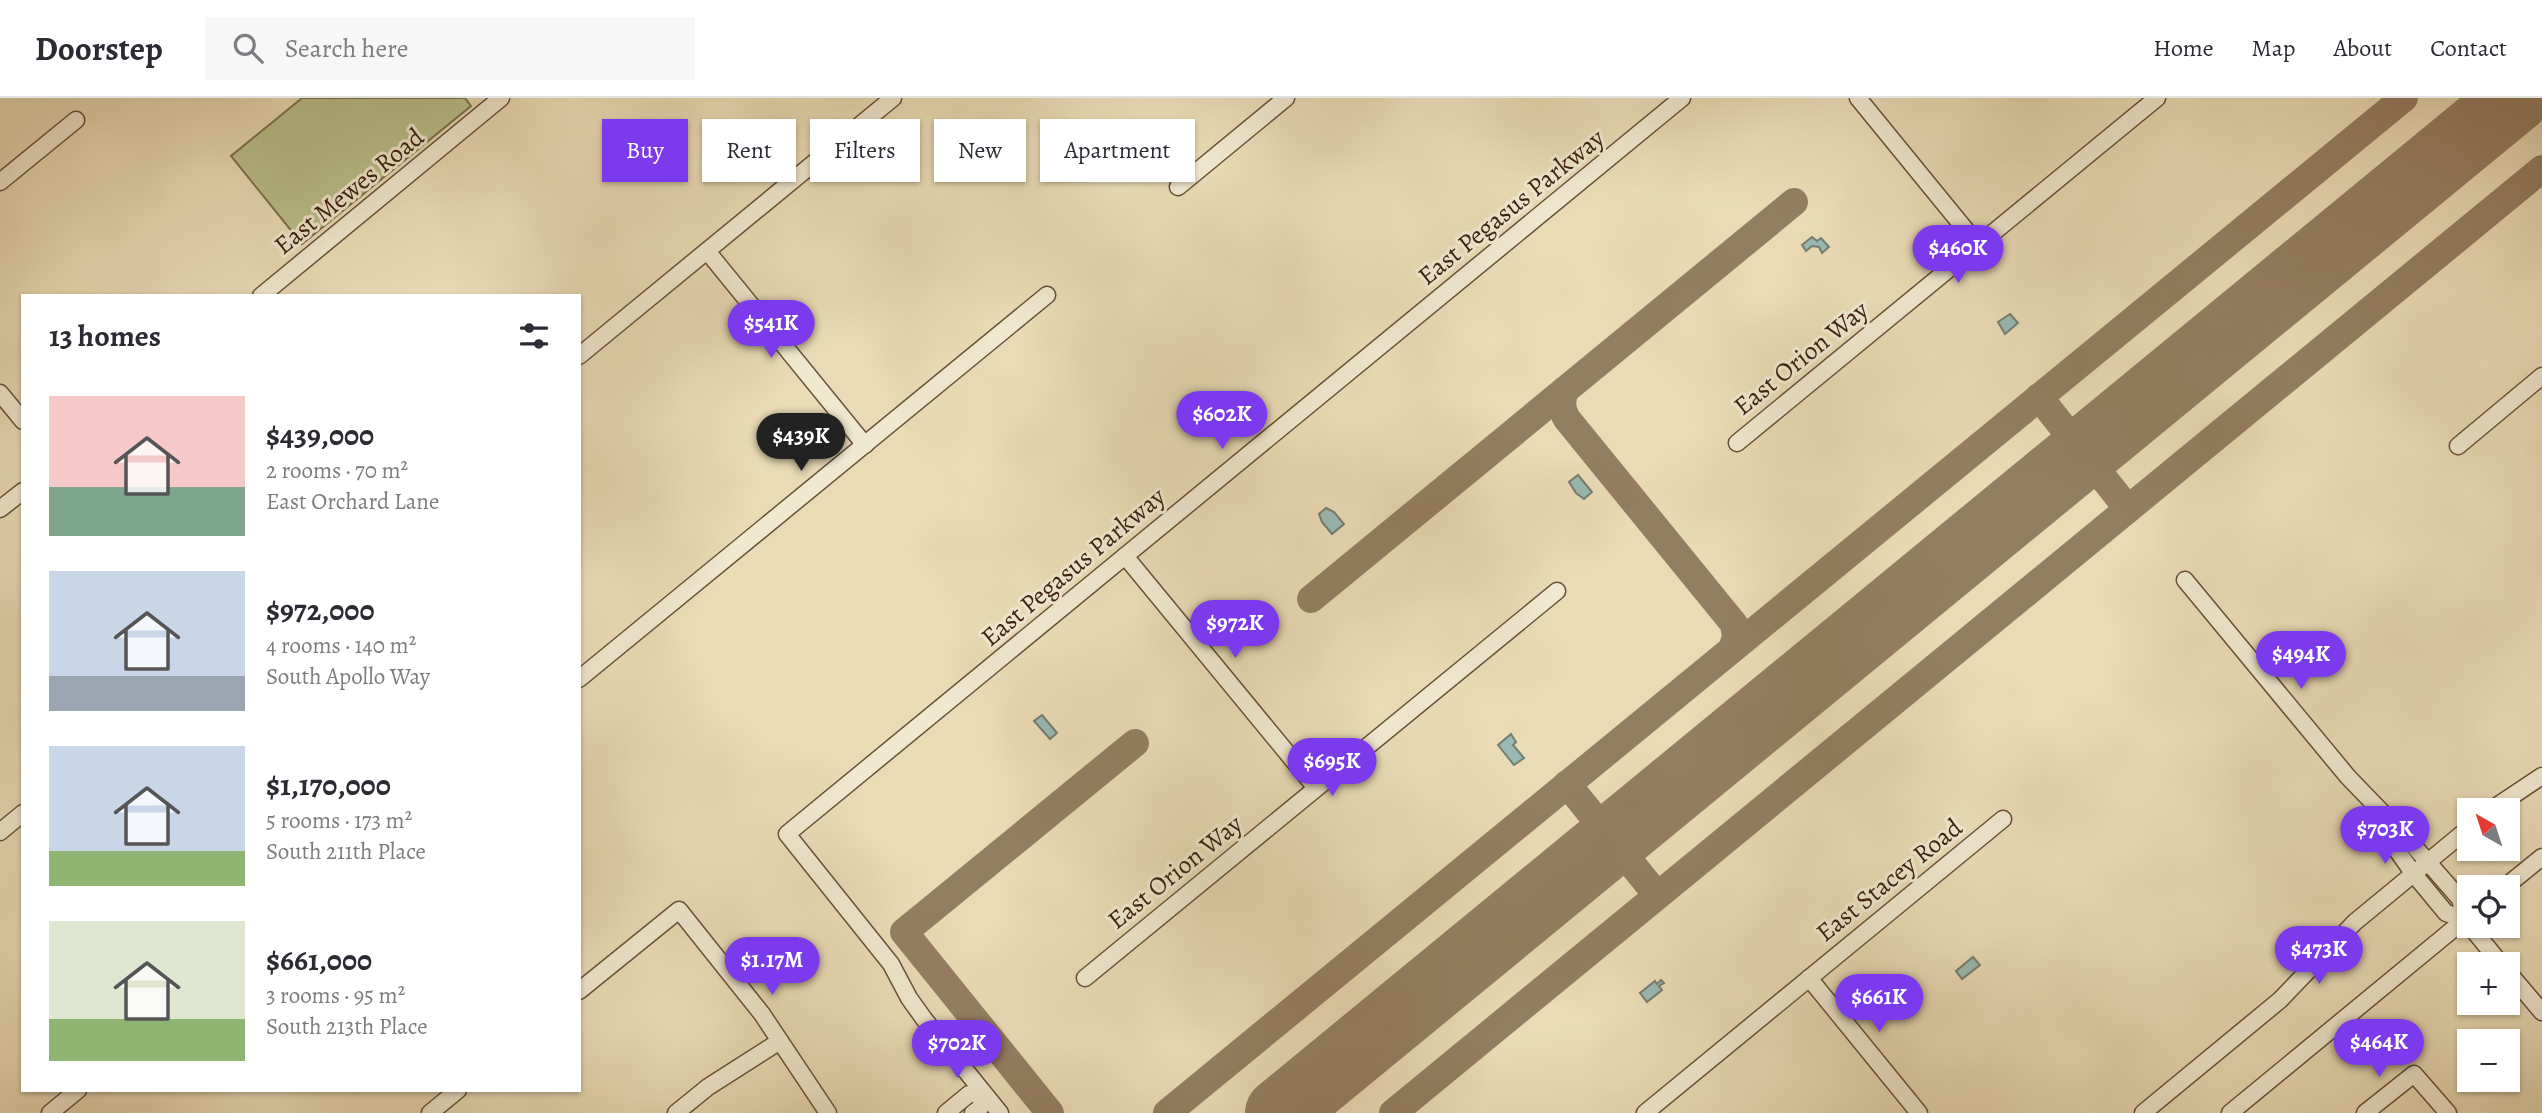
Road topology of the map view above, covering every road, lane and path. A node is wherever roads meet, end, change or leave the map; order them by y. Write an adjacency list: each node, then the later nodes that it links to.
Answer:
1 (502, 98): 12 (street, East Mewes Road)
2 (893, 98): 11 (street)
3 (1286, 98): 9 (street)
4 (1682, 98): 23 (street, East Pegasus Parkway)
5 (1858, 98): 10 (street)
6 (2157, 98): 10 (street, East Orion Way)
7 (76, 120): 8 (street)
8 (0, 181)
9 (1178, 187)
10 (1978, 245): 18 (street, East Orion Way)
11 (707, 251): 14 (street); 19 (street)
12 (263, 294)
13 (1047, 295): 19 (street)
14 (581, 354)
15 (2542, 376): 20 (street)
16 (0, 393): 17 (street)
17 (21, 419)
18 (1737, 443)
19 (864, 445): 26 (street)
20 (2458, 446)
21 (21, 493): 22 (street)
22 (0, 509)
23 (1125, 556): 28 (street); 52 (street, East Pegasus Parkway)
24 (2185, 580): 32 (street)
25 (1557, 591): 28 (street, East Orion Way)
26 (581, 677)
27 (2542, 776): 29 (street)
28 (1316, 788): 44 (street, East Orion Way)
29 (2509, 798)
30 (21, 815): 33 (street)
31 (2003, 819): 45 (street, East Stacey Road)
32 (2392, 824): 36 (street); 37 (street)
33 (0, 832)
34 (2457, 838): 36 (street)
35 (2542, 857): 38 (street)
36 (2428, 862): 37 (street); 39 (street)
37 (2413, 873): 40 (street); 62 (street)
38 (2520, 875)
39 (2457, 896)
40 (2457, 917)
41 (2457, 930): 63 (street)
42 (2481, 938): 43 (street)
43 (2492, 952)
44 (1085, 978)
45 (1809, 978): 60 (street, East Stacey Road); 61 (street)
46 (2520, 986): 48 (street)
47 (581, 989): 49 (street)
48 (2542, 1012)
49 (780, 1041): 55 (street); 56 (street)
50 (76, 1092): 53 (street)
51 (456, 1092): 54 (street)
52 (984, 1094): 57 (street); 58 (street); 59 (street)
53 (50, 1113)
54 (430, 1113)
55 (676, 1113)
56 (828, 1113)
57 (946, 1113)
58 (973, 1113)
59 (1000, 1113)
60 (1645, 1113)
61 (1919, 1113)
62 (2143, 1113)
63 (2230, 1113)
64 (2365, 1113): 65 (street)
65 (2448, 1113)

